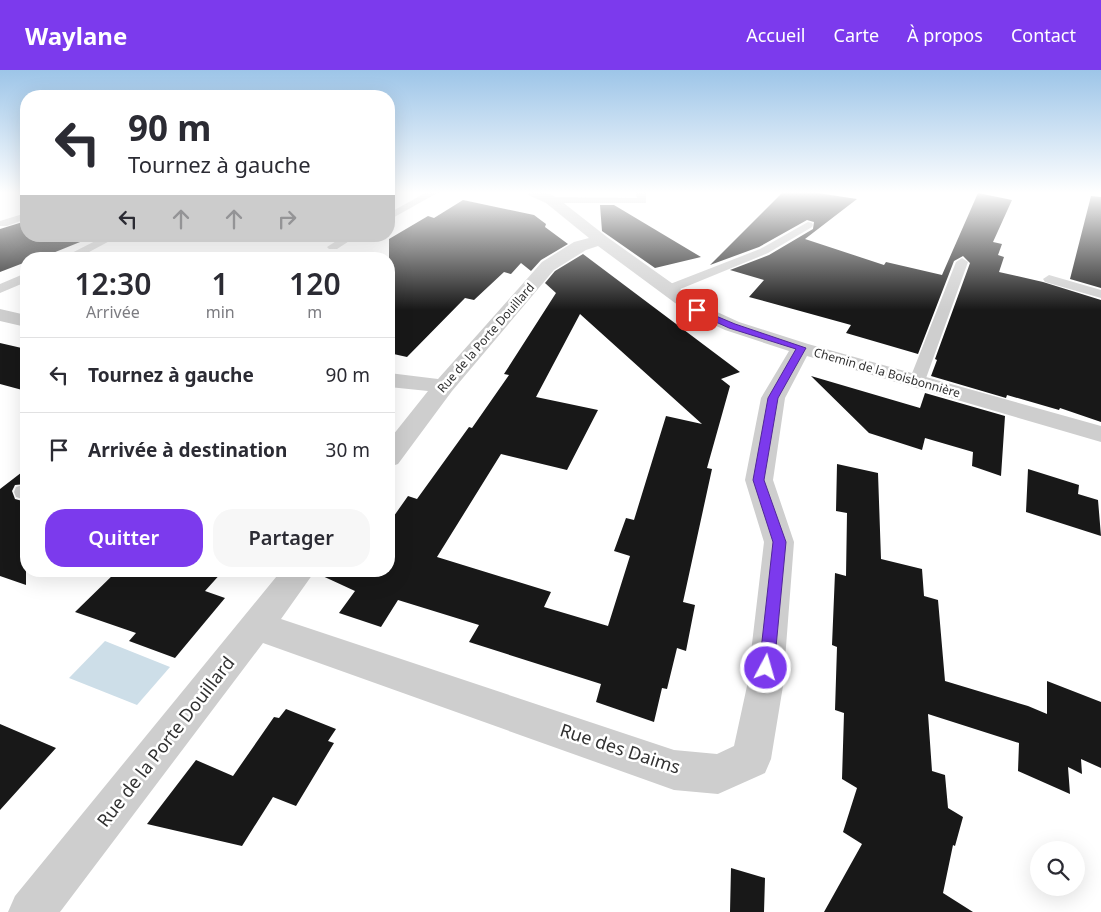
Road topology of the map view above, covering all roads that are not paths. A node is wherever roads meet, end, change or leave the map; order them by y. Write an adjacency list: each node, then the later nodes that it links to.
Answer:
1 (590, 231): 3 (street, Chemin de la Boisbonnière)
2 (797, 231): 12 (lane)
3 (601, 240): 12 (street, Chemin de la Boisbonnière); 19 (street, Rue de la Porte Douillard)
4 (101, 242): 7 (lane)
5 (342, 242): 6 (lane)
6 (333, 247)
7 (81, 252)
8 (962, 262): 18 (lane)
9 (1049, 279): 13 (lane)
10 (20, 280): 11 (lane)
11 (0, 289)
12 (668, 289): 16 (street, Chemin de la Boisbonnière)
13 (1101, 294)
14 (0, 315): 15 (street)
15 (20, 319)
16 (801, 348): 18 (street, Chemin de la Boisbonnière); 23 (street, Rue des Daims)
17 (395, 381): 19 (street)
18 (917, 381): 20 (street, Chemin de la Boisbonnière)
19 (444, 386): 21 (street, Rue de la Porte Douillard)
20 (1101, 434)
21 (395, 450)
22 (295, 577): 23 (street, Rue de la Porte Douillard)
23 (258, 626): 24 (street, Rue de la Porte Douillard)
24 (31, 912)

